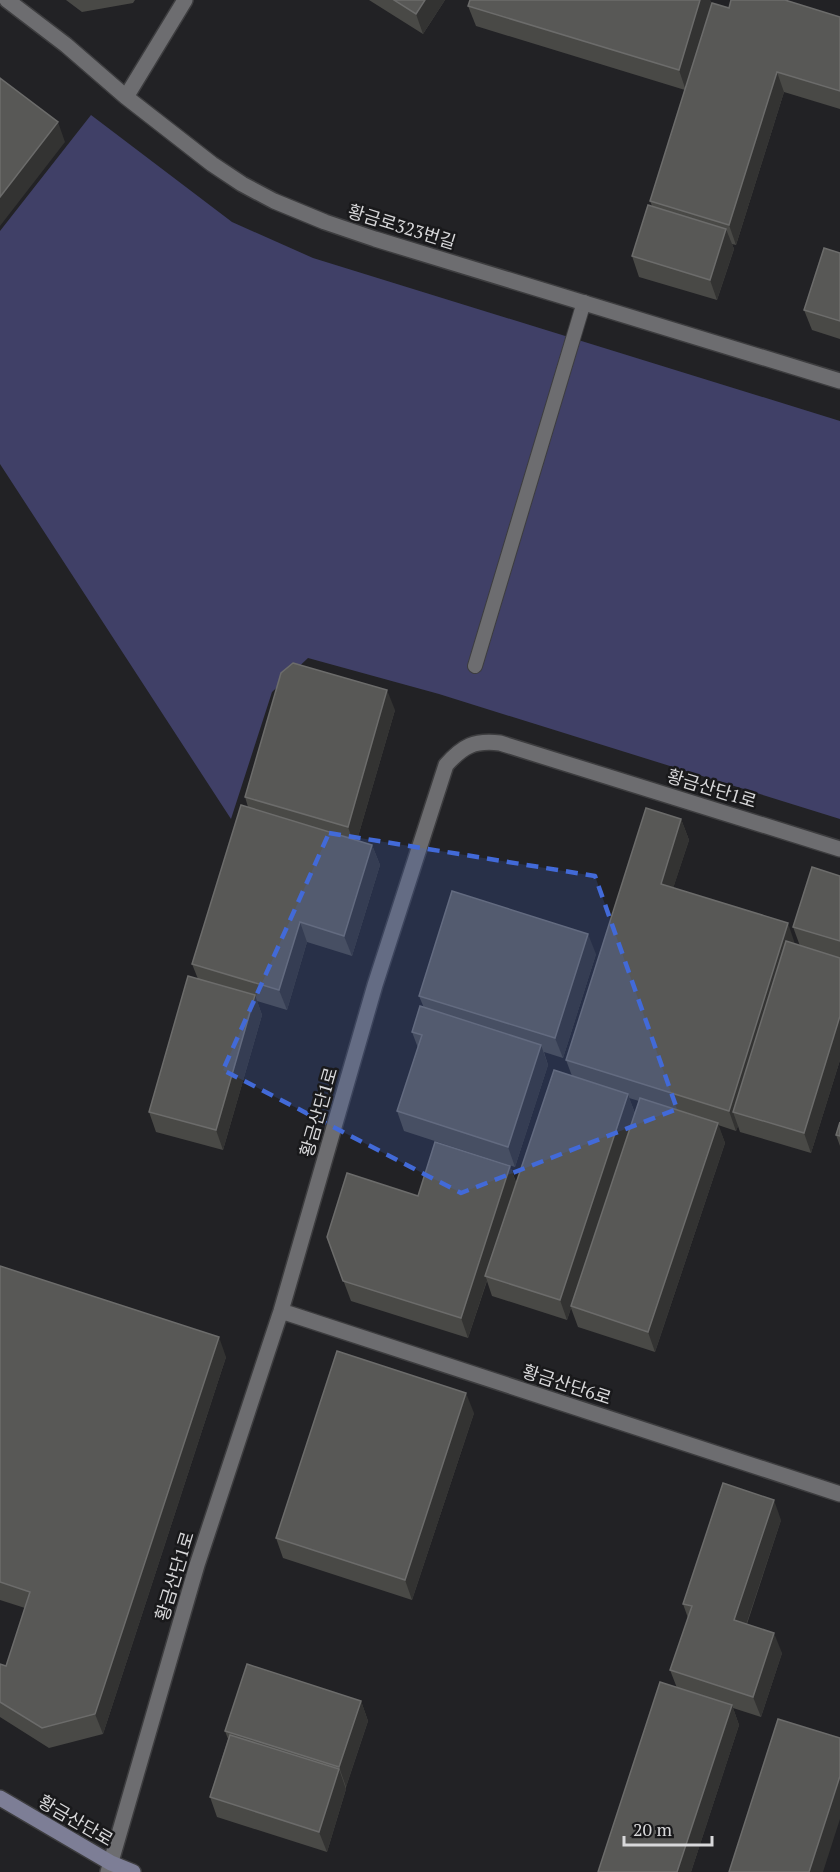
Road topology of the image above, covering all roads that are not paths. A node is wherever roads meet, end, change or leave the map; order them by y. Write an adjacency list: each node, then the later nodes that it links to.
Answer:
1 (7, 0): 3 (street, 황금로323번길)
2 (185, 0): 3 (street)
3 (126, 97): 4 (street, 황금로323번길)
4 (584, 302): 5 (street, 황금로323번길); 6 (lane)
5 (840, 381)
6 (475, 666)
7 (840, 849): 8 (street, 황금산단1로)
8 (281, 1311): 9 (street, 황금산단6로); 11 (street, 황금산단1로)
9 (840, 1494)
10 (0, 1798): 11 (street, 황금산단로)
11 (109, 1867): 12 (street, 황금산단로)
12 (133, 1872)

